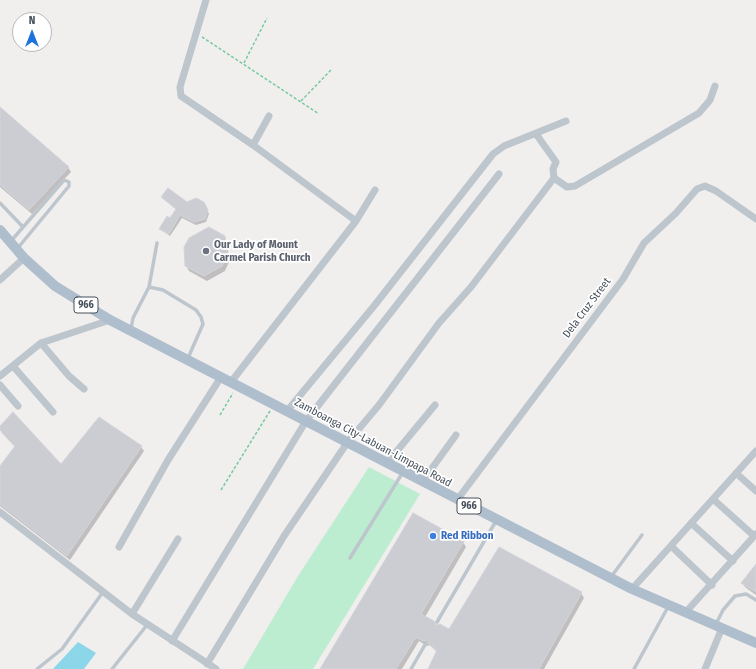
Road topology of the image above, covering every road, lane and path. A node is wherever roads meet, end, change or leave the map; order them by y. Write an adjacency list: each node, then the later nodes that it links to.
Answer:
1 (206, 0): 3 (street)
2 (267, 18): 4 (path)
3 (196, 33): 4 (path); 12 (street)
4 (244, 63): 7 (path)
5 (330, 70): 7 (path)
6 (715, 86): 14 (street)
7 (301, 101): 8 (path)
8 (319, 114)
9 (269, 116): 12 (street)
10 (566, 122): 11 (street)
11 (536, 134): 14 (street); 39 (street)
12 (253, 145): 18 (street)
13 (499, 174): 42 (street)
14 (554, 178): 44 (street)
15 (375, 190): 18 (street)
16 (0, 204): 19 (lane)
17 (756, 219): 53 (street, Dela Cruz Street)
18 (356, 221): 33 (street)
19 (23, 227): 22 (lane); 22 (lane)
20 (0, 230): 22 (main road, Zamboanga City-Labuan-Limpapa Road / 966)
21 (157, 243): 25 (lane)
22 (13, 246): 23 (main road, Zamboanga City-Labuan-Limpapa Road / 966)
23 (24, 258): 24 (street); 26 (main road, Zamboanga City-Labuan-Limpapa Road / 966)
24 (0, 280)
25 (149, 287): 27 (lane); 29 (lane)
26 (110, 320): 27 (main road, Zamboanga City-Labuan-Limpapa Road / 966); 28 (street)
27 (131, 329): 29 (main road, Zamboanga City-Labuan-Limpapa Road / 966)
28 (41, 343): 30 (street); 35 (street)
29 (187, 359): 32 (main road, Zamboanga City-Labuan-Limpapa Road / 966)
30 (13, 366): 31 (street); 40 (street)
31 (0, 376)
32 (221, 377): 33 (main road, Zamboanga City-Labuan-Limpapa Road / 966); 61 (street)
33 (234, 384): 36 (main road, Zamboanga City-Labuan-Limpapa Road / 966); 41 (path)
34 (0, 385): 38 (street)
35 (84, 389)
36 (274, 405): 39 (main road, Zamboanga City-Labuan-Limpapa Road / 966); 50 (path)
37 (434, 405): 46 (street)
38 (18, 406)
39 (287, 411): 42 (main road, Zamboanga City-Labuan-Limpapa Road / 966)
40 (53, 412)
41 (220, 416)
42 (306, 421): 44 (main road, Zamboanga City-Labuan-Limpapa Road / 966); 75 (street)
43 (456, 435): 49 (street)
44 (347, 443): 46 (main road, Zamboanga City-Labuan-Limpapa Road / 966); 78 (street)
45 (756, 451): 48 (street)
46 (387, 463): 47 (main road, Zamboanga City-Labuan-Limpapa Road / 966)
47 (403, 472): 49 (main road, Zamboanga City-Labuan-Limpapa Road / 966); 62 (lane)
48 (736, 473): 51 (street); 52 (street)
49 (422, 482): 53 (main road, Zamboanga City-Labuan-Limpapa Road / 966)
50 (221, 490)
51 (756, 491)
52 (713, 499): 56 (street); 58 (street)
53 (457, 500): 55 (main road, Zamboanga City-Labuan-Limpapa Road / 966)
54 (0, 512): 67 (street)
55 (497, 520): 64 (main road, Zamboanga City-Labuan-Limpapa Road / 966); 72 (lane)
56 (691, 523): 60 (street); 63 (street)
57 (642, 535): 64 (lane)
58 (755, 535): 63 (street)
59 (178, 539): 71 (street)
60 (671, 546): 65 (street); 66 (street)
61 (119, 547)
62 (350, 558)
63 (733, 561): 65 (street)
64 (610, 578): 66 (main road, Zamboanga City-Labuan-Limpapa Road / 966)
65 (712, 585): 70 (street)
66 (632, 589): 69 (main road, Zamboanga City-Labuan-Limpapa Road / 966)
67 (103, 592): 71 (street); 79 (lane)
68 (756, 600): 74 (lane)
69 (669, 605): 70 (main road, Zamboanga City-Labuan-Limpapa Road / 966); 83 (lane)
70 (685, 613): 74 (main road, Zamboanga City-Labuan-Limpapa Road / 966)
71 (132, 614): 73 (street)
72 (437, 622)
73 (147, 625): 75 (street); 80 (lane)
74 (719, 626): 77 (main road, Zamboanga City-Labuan-Limpapa Road / 966); 84 (street)
75 (172, 641): 78 (street)
76 (426, 643): 82 (lane)
77 (756, 643)
78 (207, 664): 81 (street)
79 (36, 669)
80 (112, 669)
81 (216, 669)
82 (411, 669)
83 (634, 669)
84 (705, 669)

